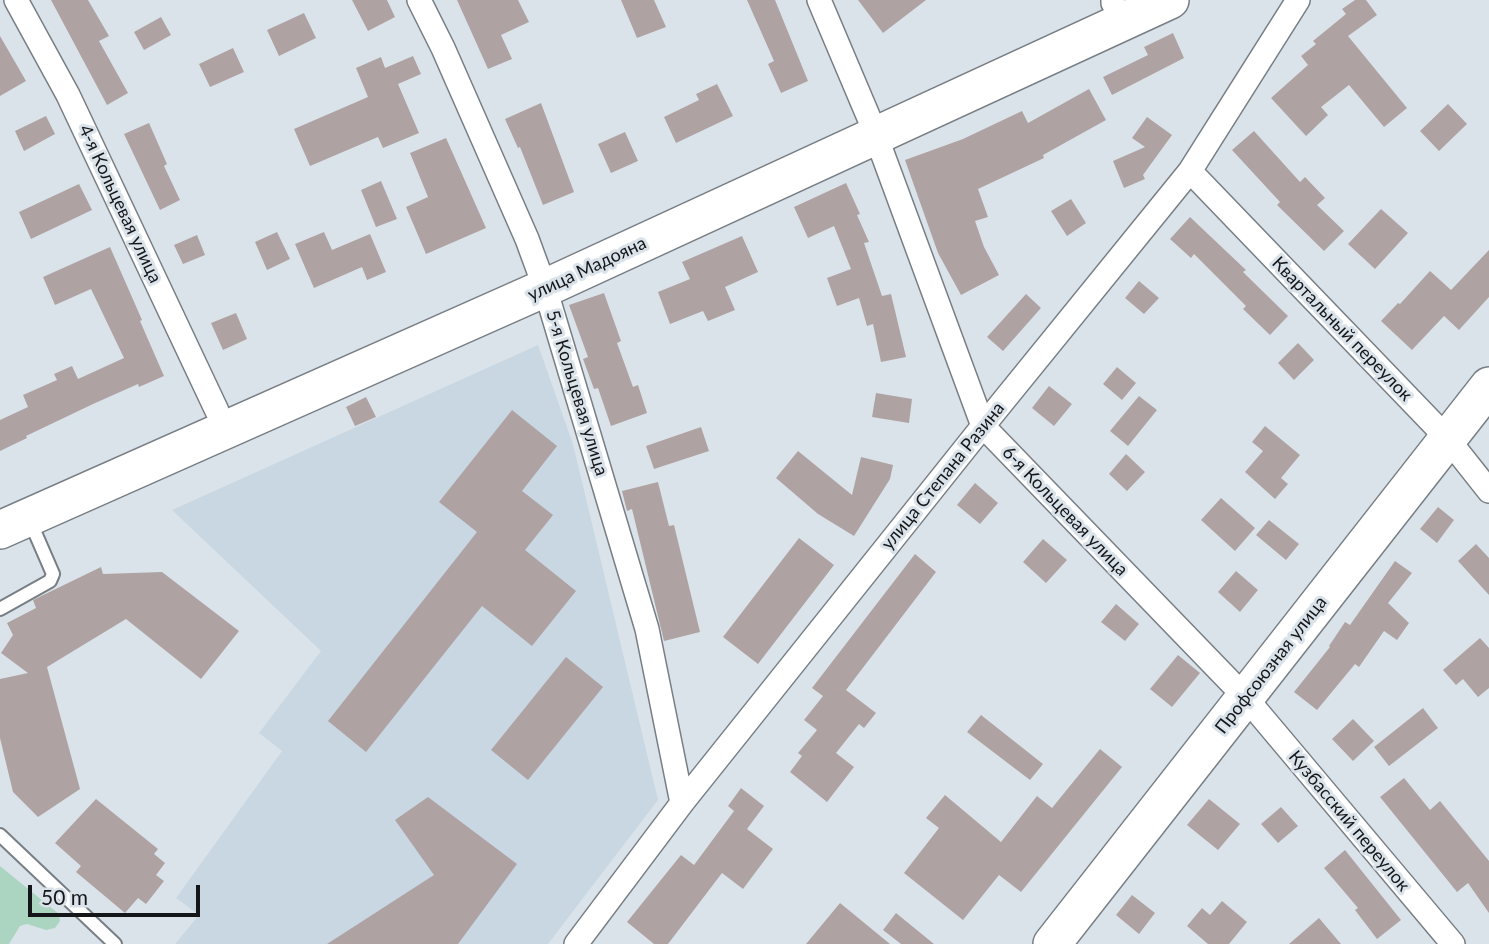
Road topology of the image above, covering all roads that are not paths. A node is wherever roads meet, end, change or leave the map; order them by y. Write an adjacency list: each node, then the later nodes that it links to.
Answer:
1 (16, 0): 11 (street, 4-я Кольцевая улица)
2 (419, 0): 9 (street, 5-я Кольцевая улица)
3 (819, 0): 7 (street, 6-я Кольцевая улица)
4 (1170, 0): 7 (main road, улица Мадояна)
5 (1298, 0): 8 (street, улица Степана Разина)
6 (1115, 1): 7 (main road, улица Мадояна)
7 (872, 127): 9 (main road, улица Мадояна); 12 (street, 6-я Кольцевая улица)
8 (1190, 171): 12 (street, улица Степана Разина); 13 (street, Квартальный переулок)
9 (542, 278): 11 (main road, улица Мадояна); 15 (main road, улица Мадояна); 18 (street, 5-я Кольцевая улица)
10 (1489, 386): 13 (main road, Профсоюзная улица)
11 (217, 411): 15 (main road, улица Мадояна)
12 (983, 426): 17 (street, 6-я Кольцевая улица); 18 (street, улица Степана Разина)
13 (1447, 438): 14 (street, Квартальный переулок); 17 (main road, Профсоюзная улица)
14 (1489, 491)
15 (9, 518): 16 (lane)
16 (0, 609)
17 (1246, 698): 22 (main road, Профсоюзная улица); 23 (street, Кузбасский переулок)
18 (682, 803): 21 (street, улица Степана Разина)
19 (0, 835): 20 (lane)
20 (115, 944)
21 (576, 944)
22 (1052, 944)
23 (1452, 944)

